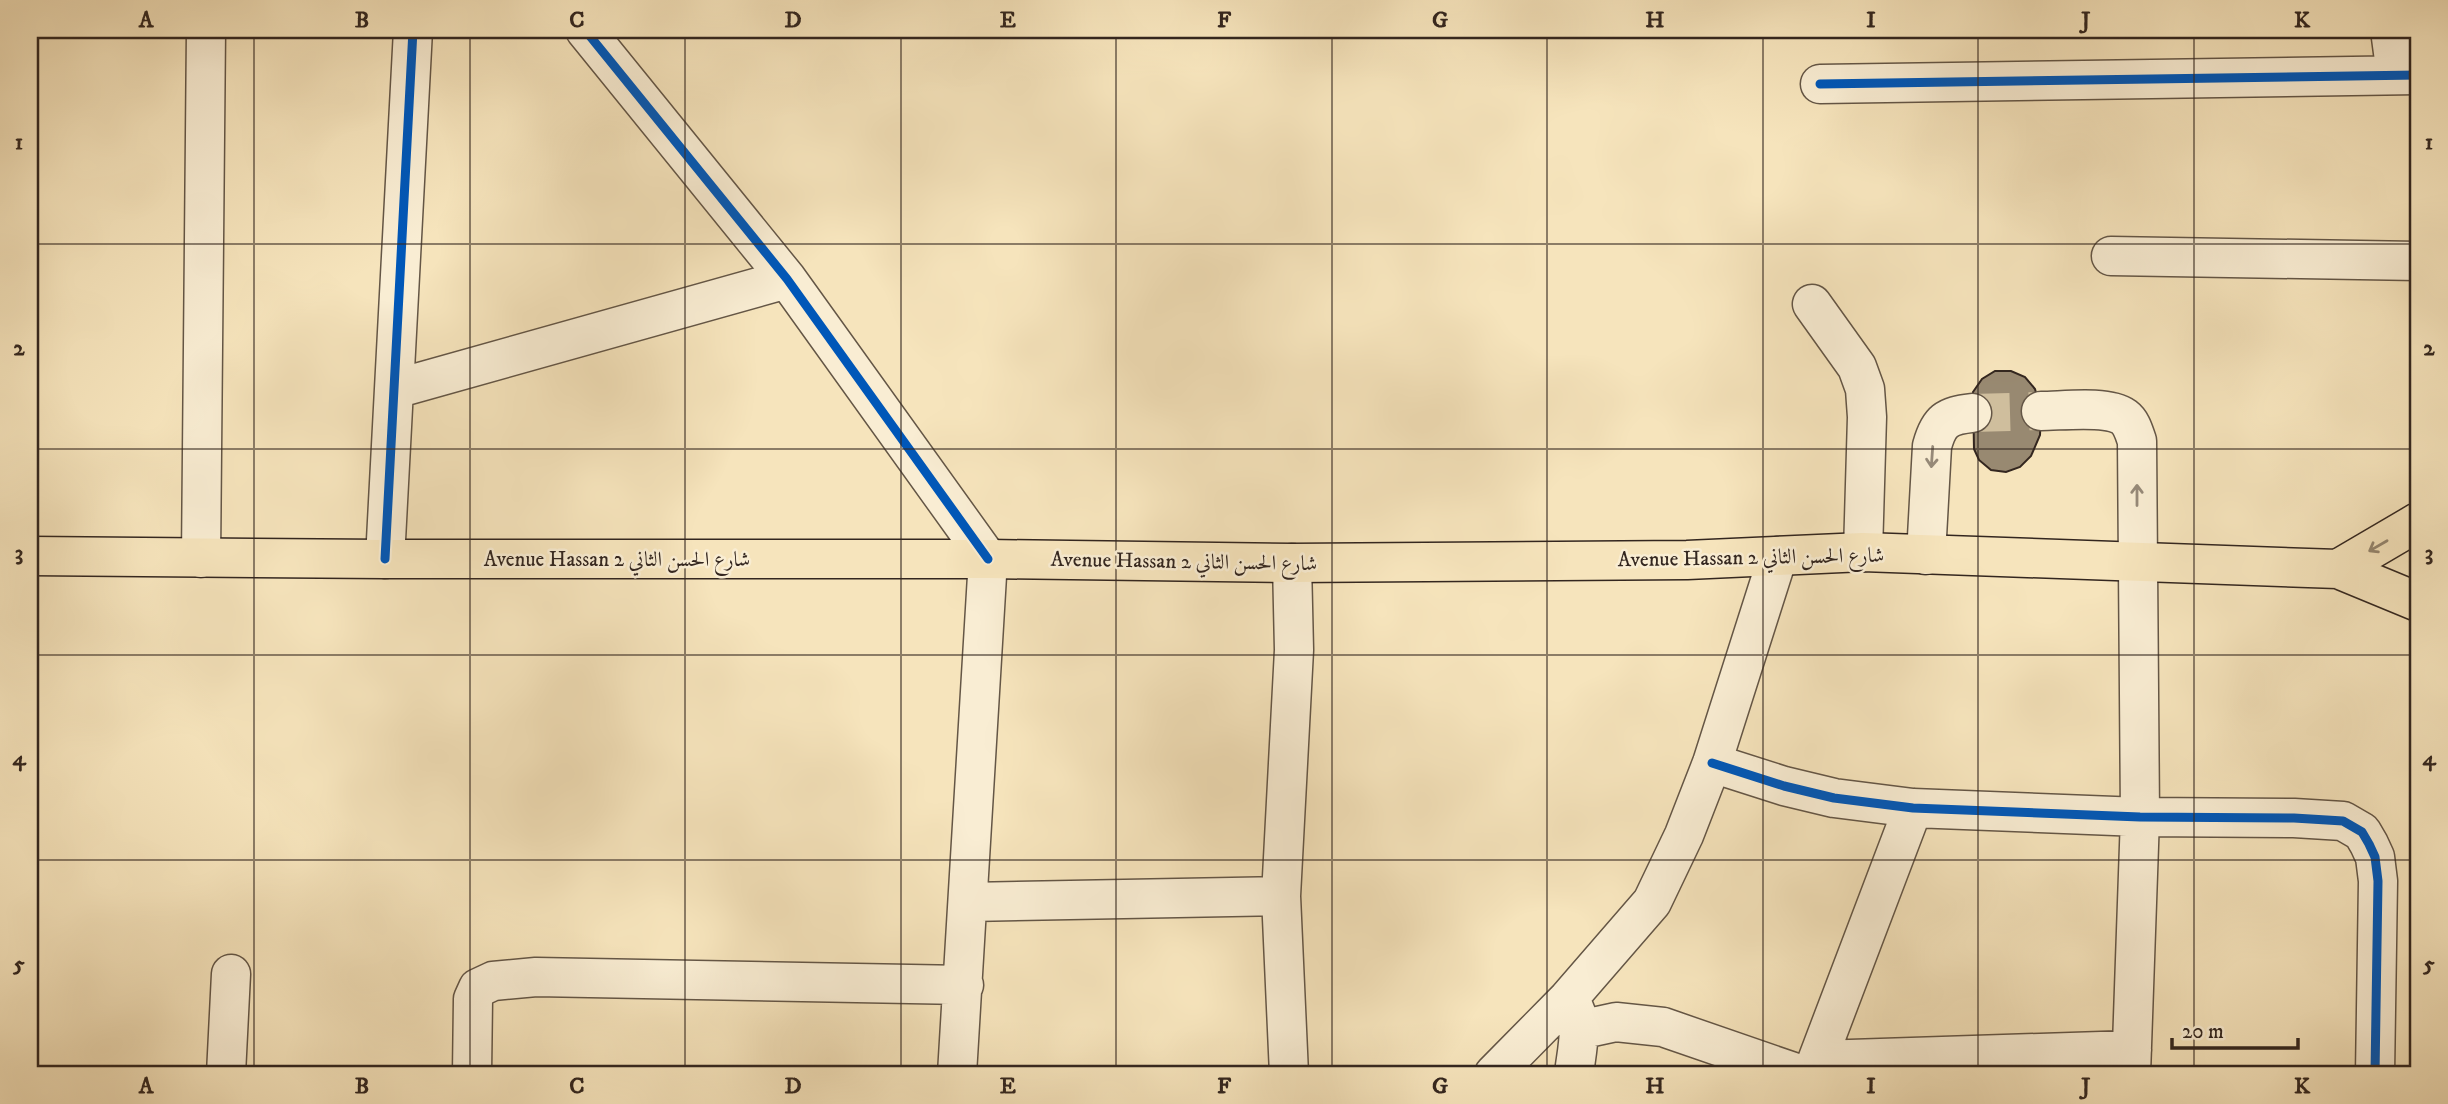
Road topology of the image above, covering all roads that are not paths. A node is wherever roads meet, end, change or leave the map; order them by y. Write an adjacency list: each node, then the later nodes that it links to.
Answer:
1 (206, 30): 19 (street)
2 (413, 30): 11 (street)
3 (585, 30): 9 (street)
4 (2390, 30): 5 (street)
5 (2407, 75): 6 (street)
6 (1820, 84)
7 (2111, 256): 8 (street)
8 (2418, 261)
9 (787, 279): 11 (street); 21 (street)
10 (1812, 304): 15 (street)
11 (395, 389): 20 (street)
12 (2041, 411): 23 (street, one-way to 12)
13 (1972, 413): 16 (street, one-way to 16)
14 (2418, 522): 24 (main road, one-way to 24)
15 (1863, 552): 16 (main road, Avenue Hassan 2 شارع الحسن الثاني); 18 (main road, Avenue Hassan 2 شارع الحسن الثاني)
16 (1926, 555): 23 (main road, Avenue Hassan 2 شارع الحسن الثاني)
17 (30, 556): 19 (main road, Avenue Hassan 2 شارع الحسن الثاني)
18 (1778, 556): 22 (main road, Avenue Hassan 2 شارع الحسن الثاني); 26 (street)
19 (201, 558): 20 (main road, Avenue Hassan 2 شارع الحسن الثاني)
20 (385, 559): 21 (main road, Avenue Hassan 2 شارع الحسن الثاني)
21 (988, 559): 22 (main road, Avenue Hassan 2 شارع الحسن الثاني); 30 (street)
22 (1292, 562): 29 (street)
23 (2137, 564): 24 (main road, Avenue Hassan 2 شارع الحسن الثاني); 28 (street)
24 (2338, 569): 25 (main road, Avenue Hassan 2 شارع الحسن الثاني)
25 (2418, 602)
26 (1712, 763): 27 (street); 33 (street)
27 (1913, 808): 28 (street); 35 (street)
28 (2140, 817): 34 (street); 42 (street)
29 (1281, 896): 30 (street); 39 (street)
30 (969, 902): 32 (street)
31 (231, 974): 36 (street)
32 (964, 985): 37 (street); 38 (street)
33 (1573, 1014): 35 (street); 40 (street); 41 (street)
34 (2132, 1062): 35 (street)
35 (1810, 1070)
36 (226, 1074)
37 (472, 1074)
38 (957, 1074)
39 (1289, 1074)
40 (1494, 1074)
41 (1574, 1074)
42 (2375, 1074)

